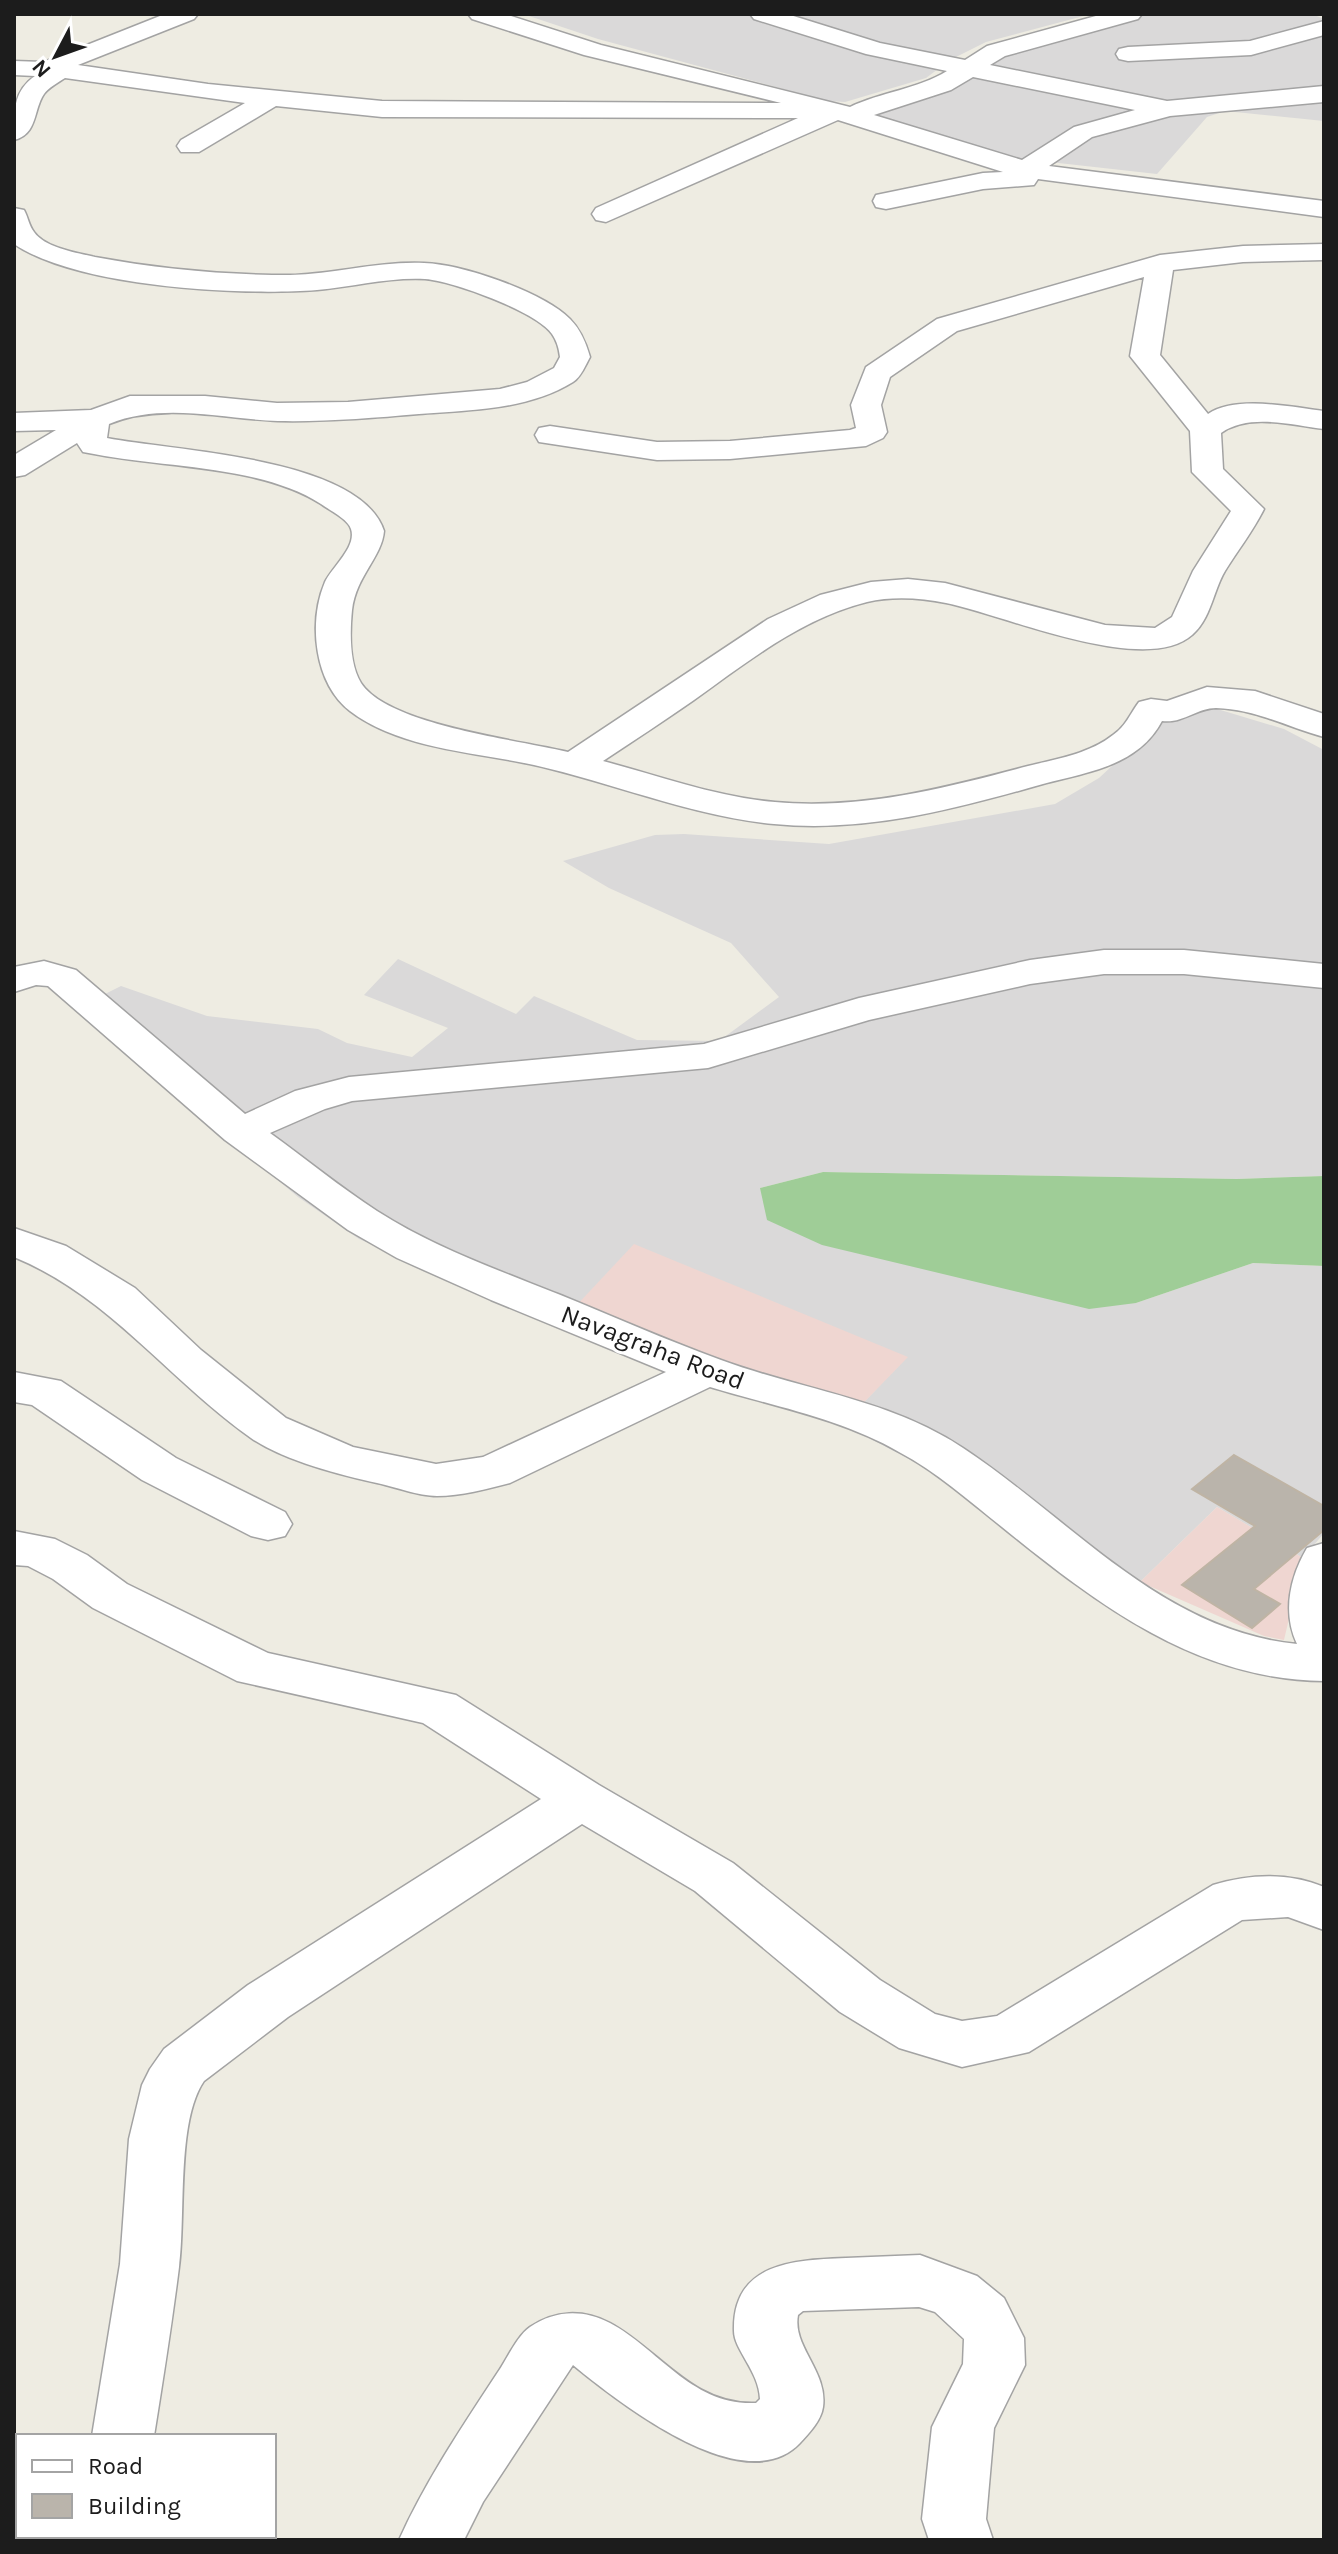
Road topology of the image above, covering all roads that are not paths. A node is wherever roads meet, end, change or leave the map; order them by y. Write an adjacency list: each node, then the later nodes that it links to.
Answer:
1 (186, 14): 8 (street)
2 (480, 14): 19 (street)
3 (762, 14): 7 (street)
4 (1130, 14): 12 (street)
5 (865, 19): 7 (street)
6 (1324, 28): 9 (street)
7 (827, 35): 12 (street)
8 (97, 49): 10 (street); 13 (street)
9 (1128, 54)
10 (154, 56)
11 (14, 68): 13 (street)
12 (971, 68): 18 (street); 19 (street)
13 (52, 70): 17 (street); 20 (street)
14 (287, 75): 15 (street)
15 (313, 80)
16 (1324, 94): 18 (street)
17 (270, 99): 19 (street); 21 (street)
18 (1167, 109): 22 (street)
19 (844, 113): 22 (street); 26 (street)
20 (14, 132)
21 (190, 146)
22 (1026, 169): 23 (street)
23 (1064, 177): 24 (street); 25 (street)
24 (886, 201)
25 (1324, 209)
26 (606, 214)
27 (14, 216): 30 (street)
28 (1315, 256): 29 (street)
29 (1160, 263): 33 (street); 34 (street)
30 (95, 419): 32 (street); 35 (street); 37 (street)
31 (1324, 420): 33 (street)
32 (14, 422)
33 (1205, 430): 37 (street)
34 (550, 435)
35 (14, 468)
36 (1324, 726): 37 (street)
37 (574, 764)
38 (1324, 976): 40 (street)
39 (14, 980): 40 (street, Navagraha Road)
40 (240, 1131): 42 (street, Navagraha Road)
41 (14, 1241): 42 (street)
42 (706, 1371): 48 (street, Navagraha Road)
43 (14, 1387): 44 (street)
44 (268, 1524)
45 (14, 1548): 49 (street)
46 (1324, 1560): 47 (street)
47 (1324, 1648)
48 (1324, 1663)
49 (581, 1799): 50 (street); 51 (street)
50 (1324, 1909)
51 (123, 2434)
52 (431, 2540): 53 (street)
53 (961, 2540)

